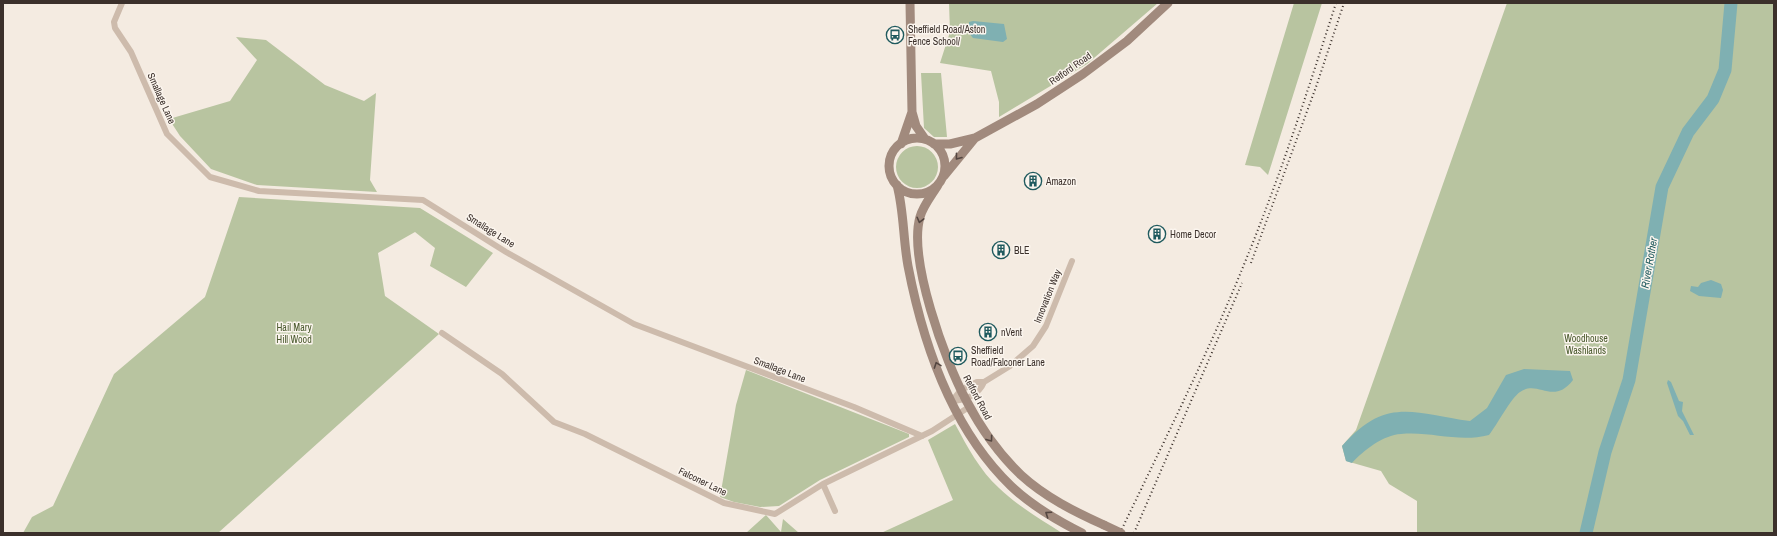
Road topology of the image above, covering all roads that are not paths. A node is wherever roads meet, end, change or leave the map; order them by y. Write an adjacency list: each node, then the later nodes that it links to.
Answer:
1 (122, 3): 19 (street, Smallage Lane)
2 (910, 3): 4 (main road)
3 (1168, 3): 5 (main road, Retford Road)
4 (912, 112): 6 (main road); 7 (main road)
5 (975, 138): 8 (main road, Retford Road); 9 (main road, Retford Road, one-way to 9)
6 (925, 140): 7 (main road); 8 (main road)
7 (901, 144): 10 (main road)
8 (934, 144): 9 (main road)
9 (943, 177): 11 (main road)
10 (897, 185): 11 (main road); 16 (main road, one-way to 10)
11 (938, 186): 15 (main road, Retford Road, one-way to 15)
12 (1072, 261): 14 (street, Innovation Way)
13 (442, 333): 20 (street, Falconer Lane)
14 (984, 382): 15 (street, Innovation Way); 17 (street, Innovation Way)
15 (961, 390): 16 (street, Innovation Way); 17 (main road, Retford Road)
16 (952, 401): 17 (street, Innovation Way); 18 (main road)
17 (967, 403): 18 (street, Falconer Lane); 23 (main road, Retford Road, one-way to 23, bridge)
18 (958, 413): 19 (street, Falconer Lane); 22 (main road, one-way to 18)
19 (922, 436): 20 (street, Falconer Lane)
20 (823, 484): 21 (street)
21 (836, 511)
22 (1082, 533)
23 (1121, 533)

